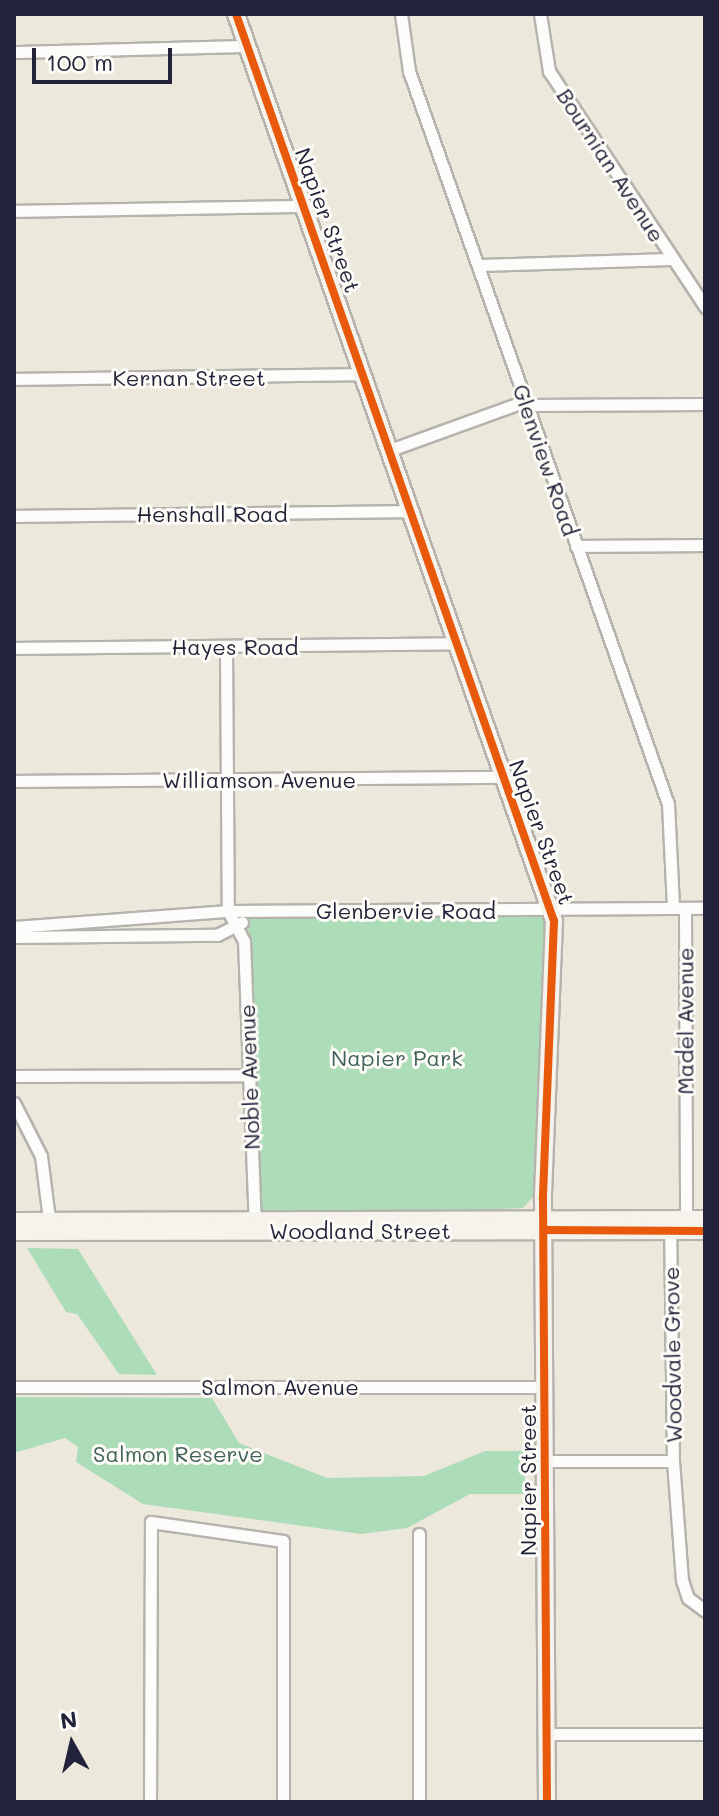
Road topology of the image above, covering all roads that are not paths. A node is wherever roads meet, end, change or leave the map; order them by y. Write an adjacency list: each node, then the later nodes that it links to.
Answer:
1 (236, 14): 4 (street, Napier Street)
2 (401, 14): 9 (street, Glenview Road)
3 (540, 14): 8 (street, Bournian Avenue)
4 (247, 46): 5 (street); 6 (street, Napier Street)
5 (14, 52)
6 (304, 206): 7 (street); 11 (street, Napier Street)
7 (14, 211)
8 (673, 259): 9 (street); 10 (street, Bournian Avenue)
9 (478, 265): 13 (street, Glenview Road)
10 (705, 307)
11 (364, 374): 12 (street, Kernan Street); 15 (street, Napier Street)
12 (14, 379)
13 (526, 403): 14 (street); 15 (street); 19 (street, Glenview Road)
14 (705, 404)
15 (390, 450): 16 (street, Napier Street)
16 (410, 511): 17 (street, Henshall Road); 20 (street, Napier Street)
17 (14, 516)
18 (705, 545): 19 (street)
19 (576, 546): 26 (street, Glenview Road)
20 (457, 643): 21 (street, Hayes Road); 23 (street, Napier Street)
21 (226, 647): 22 (street, Hayes Road); 24 (street)
22 (14, 648)
23 (503, 777): 24 (street, Williamson Avenue); 28 (street, Napier Street)
24 (227, 780): 25 (street, Williamson Avenue); 29 (street)
25 (14, 781)
26 (679, 908): 27 (street, Glenbervie Road); 28 (street, Glenbervie Road); 41 (street, Madel Avenue)
27 (705, 908)
28 (552, 909): 30 (street, Glenbervie Road); 40 (street, Napier Street)
29 (228, 911): 30 (street, Glenbervie Road); 31 (street, Noble Avenue); 32 (street, Glenbervie Road)
30 (260, 912): 31 (street, Glenbervie Road)
31 (236, 925): 33 (street, Glenbervie Road); 34 (street, Noble Avenue)
32 (14, 927)
33 (14, 937)
34 (249, 1075): 35 (street); 42 (street, Noble Avenue)
35 (20, 1076): 36 (street)
36 (14, 1084)
37 (14, 1103): 43 (street)
38 (705, 1219): 41 (street, Woodland Street)
39 (14, 1221): 43 (street, Woodland Street)
40 (544, 1224): 41 (street, Woodland Street); 42 (street, Woodland Street); 47 (street, Napier Street)
41 (678, 1225): 44 (street, Woodland Street); 49 (street, Woodvale Grove)
42 (255, 1226): 43 (street, Woodland Street)
43 (50, 1227): 45 (street, Woodland Street)
44 (705, 1231)
45 (14, 1232)
46 (14, 1387): 47 (street, Salmon Avenue)
47 (546, 1387): 48 (street, Napier Street)
48 (546, 1461): 49 (street, Woodvale Grove); 52 (street, Napier Street)
49 (673, 1461): 51 (street)
50 (419, 1534): 56 (street)
51 (705, 1611)
52 (547, 1734): 53 (street); 57 (street, Napier Street)
53 (705, 1734)
54 (150, 1802): 55 (street)
55 (283, 1802)
56 (419, 1802)
57 (547, 1802)

